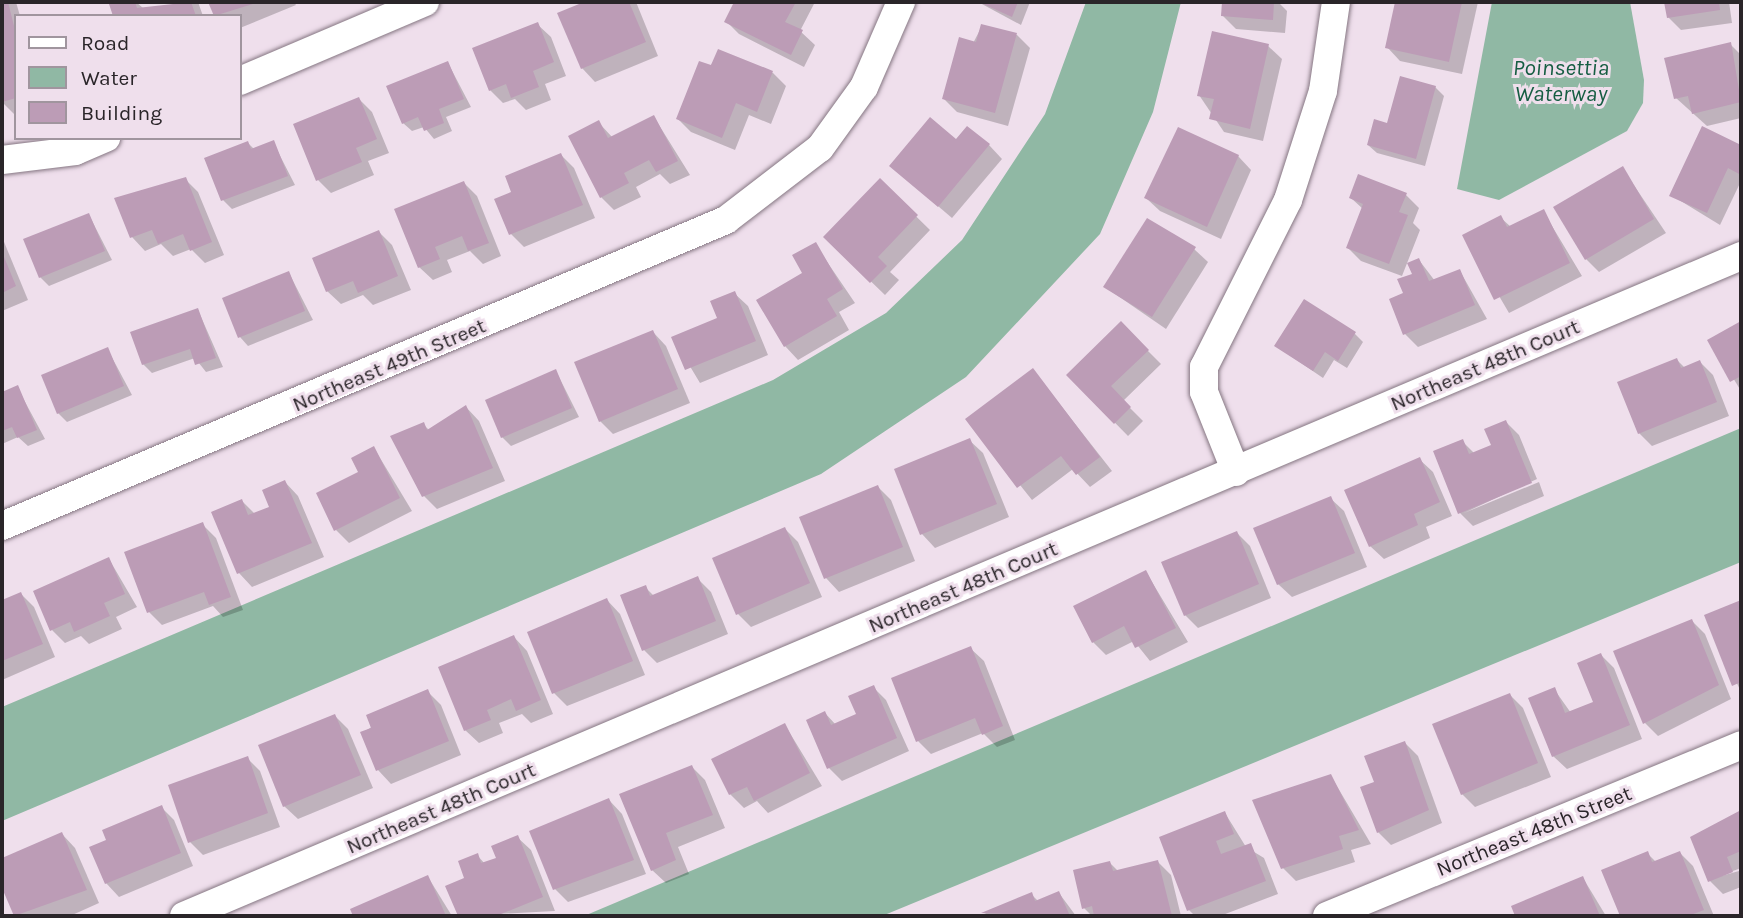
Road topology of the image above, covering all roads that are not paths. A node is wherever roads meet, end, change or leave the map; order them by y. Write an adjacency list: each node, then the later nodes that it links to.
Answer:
1 (425, 2): 4 (street)
2 (901, 2): 9 (street, Northeast 49th Street)
3 (1336, 2): 8 (street)
4 (242, 80)
5 (101, 140): 6 (street)
6 (2, 160)
7 (1741, 256): 8 (street, Northeast 48th Court)
8 (1236, 472): 11 (street, Northeast 48th Court)
9 (2, 526)
10 (1741, 745): 12 (street, Northeast 48th Street)
11 (184, 916)
12 (1327, 916)

